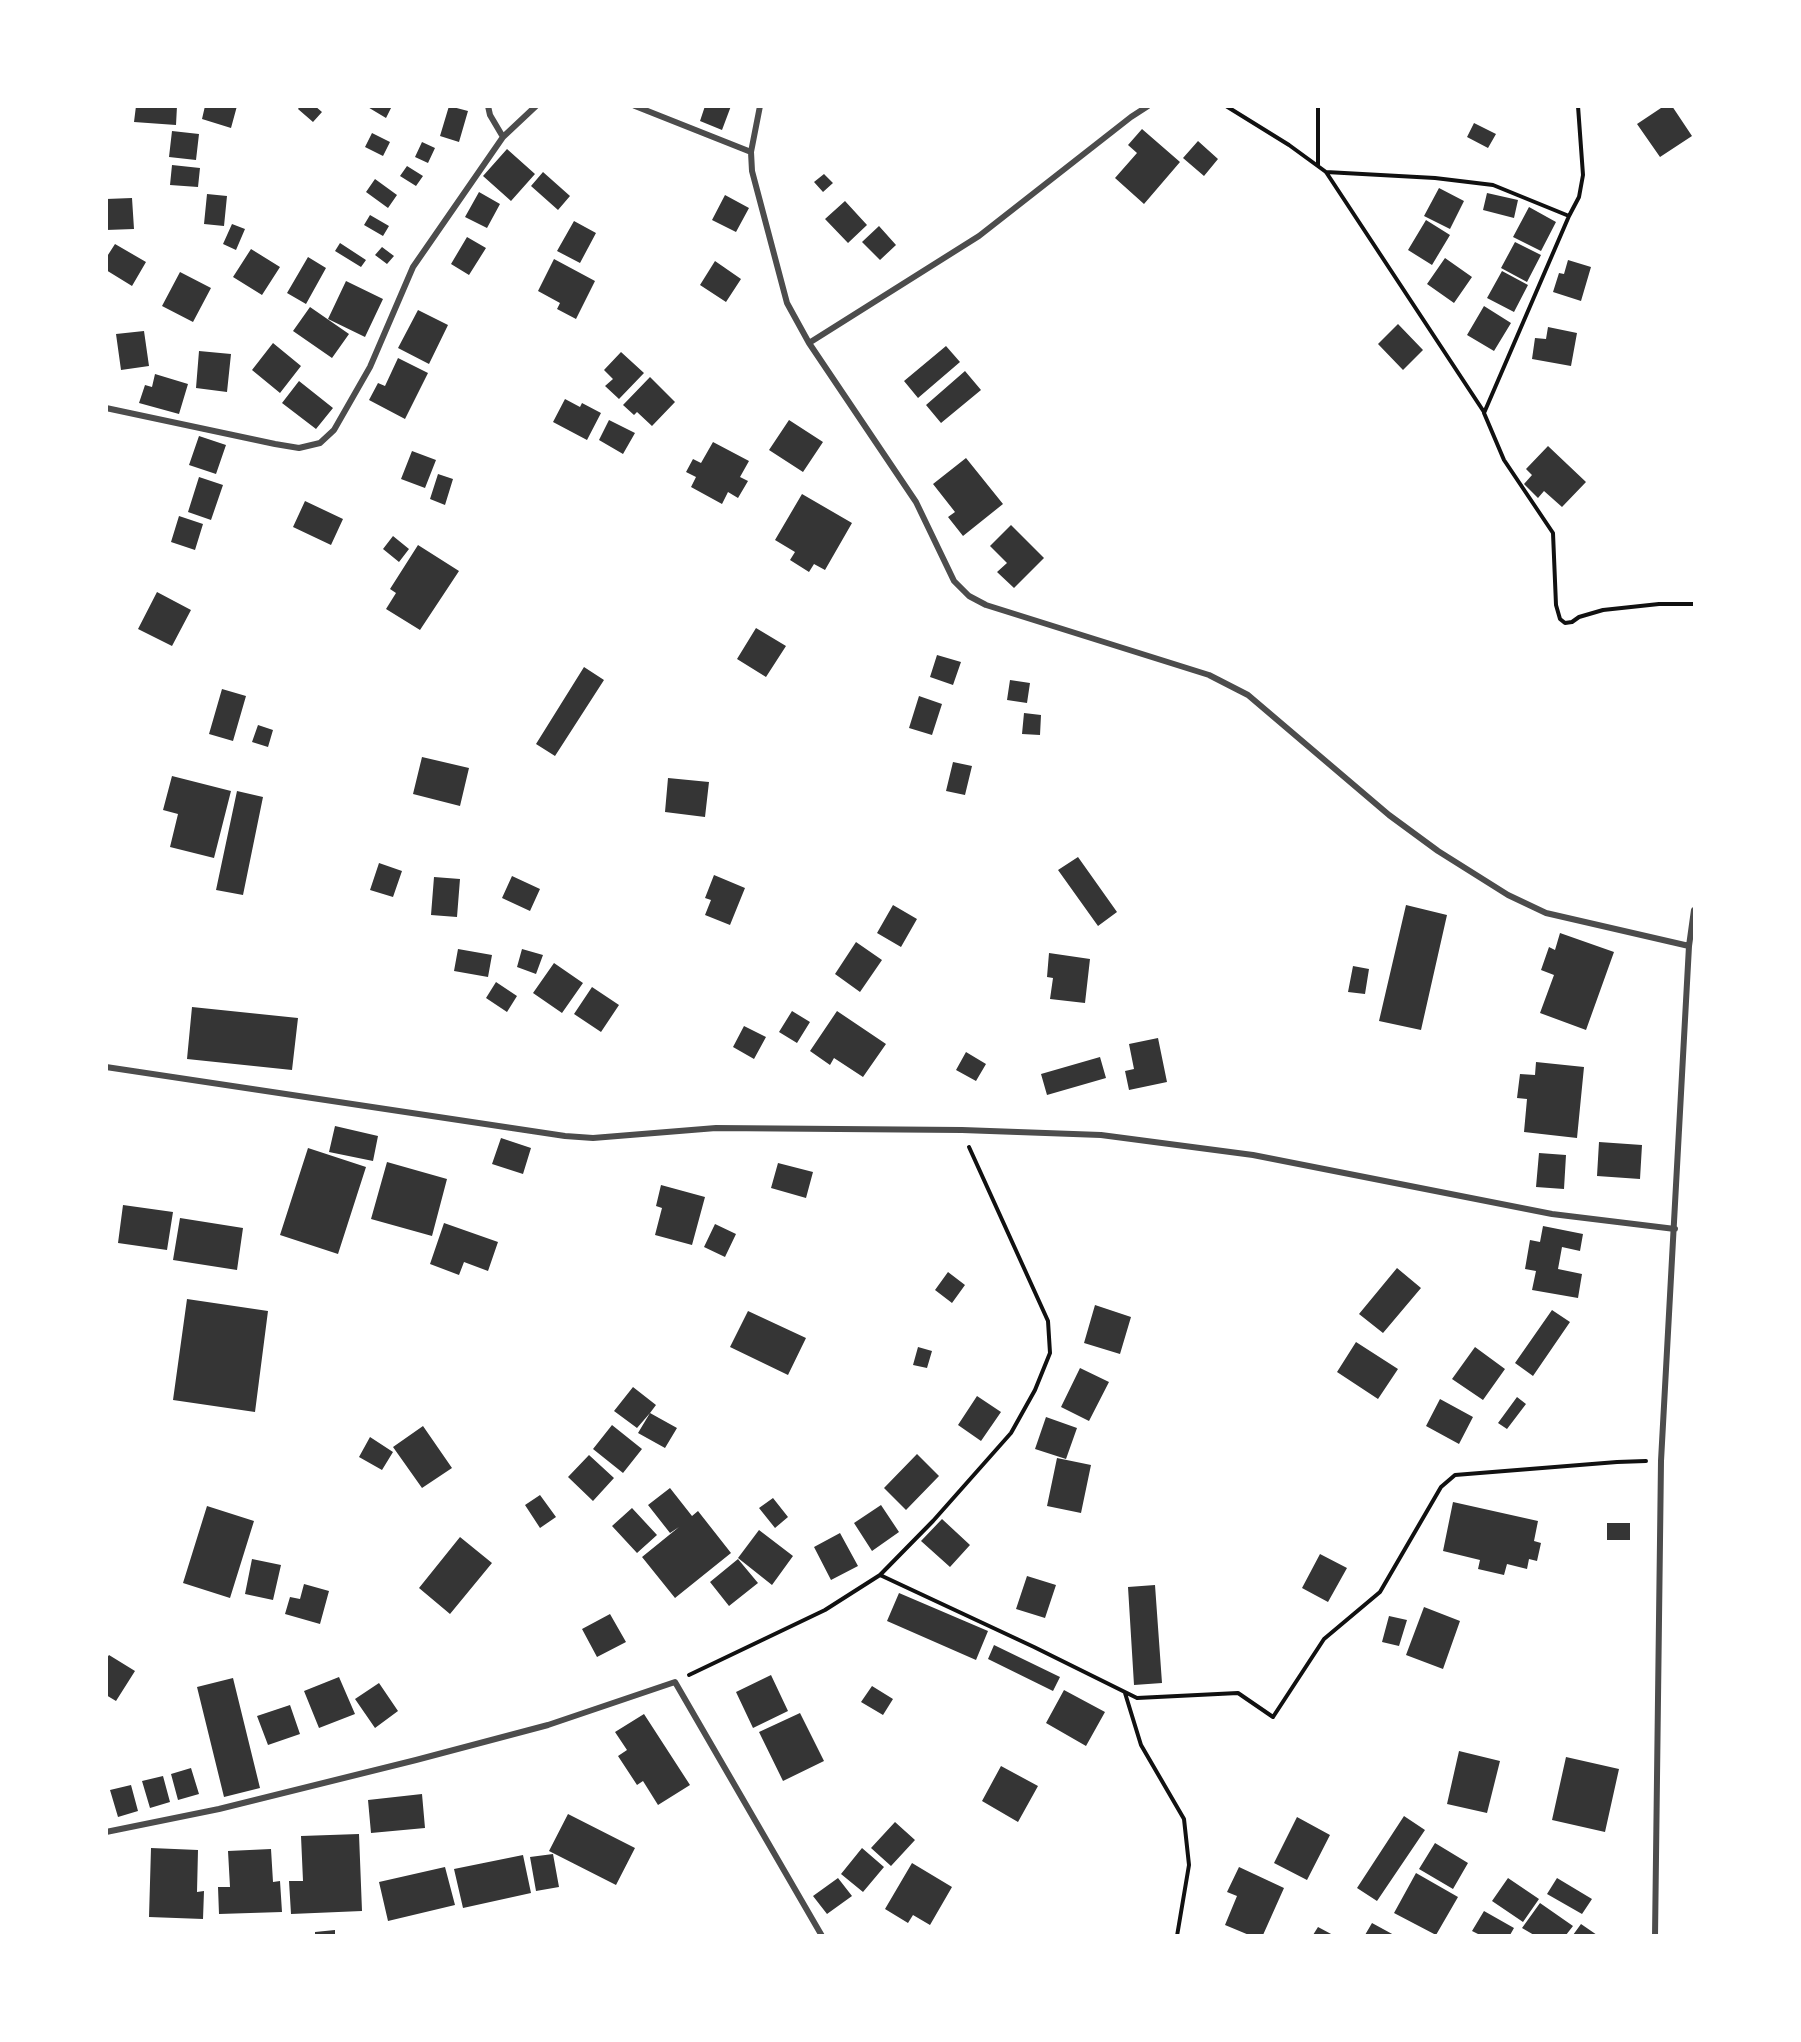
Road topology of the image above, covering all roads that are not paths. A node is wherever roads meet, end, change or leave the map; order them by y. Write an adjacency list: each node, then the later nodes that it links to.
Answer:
1 (488, 106): 6 (street)
2 (536, 106): 6 (street)
3 (635, 106): 7 (street)
4 (760, 106): 7 (street)
5 (1148, 106): 8 (street)
6 (503, 136): 9 (street)
7 (751, 152): 8 (street)
8 (809, 343): 11 (street)
9 (106, 408)
10 (1695, 910): 11 (street)
11 (1689, 946): 13 (street)
12 (106, 1067): 13 (street)
13 (1675, 1229): 16 (street)
14 (106, 1832): 15 (street)
15 (822, 1935)
16 (1655, 1935)

